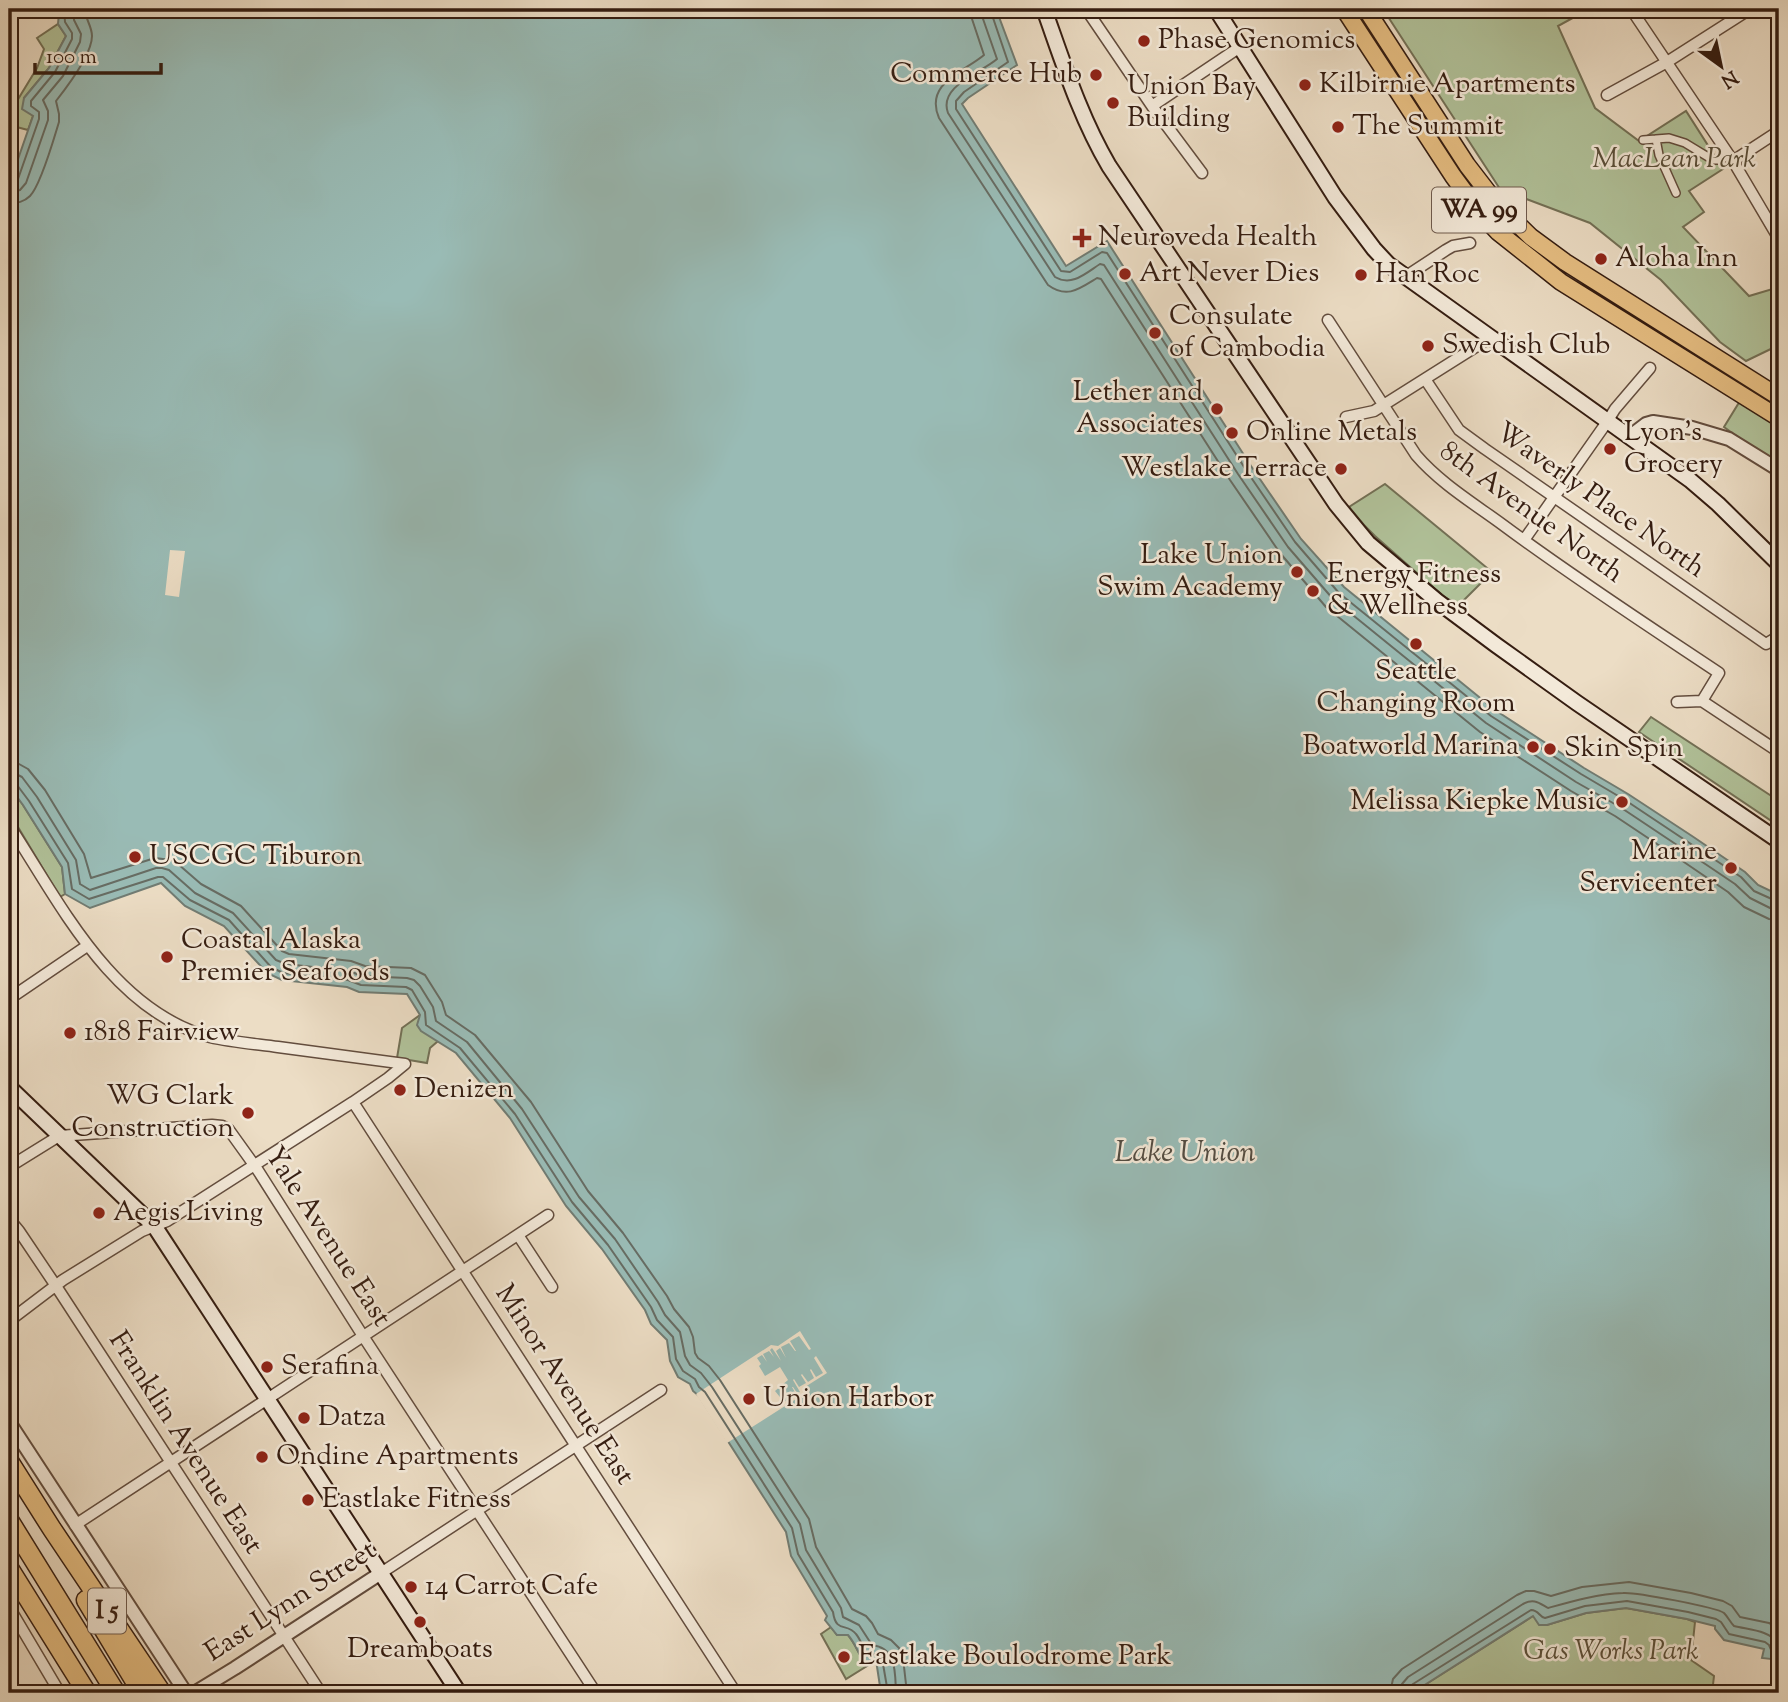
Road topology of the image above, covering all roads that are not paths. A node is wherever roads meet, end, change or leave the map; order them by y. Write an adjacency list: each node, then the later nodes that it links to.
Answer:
1 (1044, 9): 40 (main road)
2 (1086, 9): 11 (street)
3 (1216, 9): 8 (main road)
4 (1344, 9): 28 (highway, WA 99)
5 (1366, 9): 25 (highway, WA 99)
6 (1631, 9): 9 (street)
7 (1749, 9): 9 (street)
8 (1240, 47): 11 (street); 20 (main road)
9 (1667, 62): 10 (street); 15 (street)
10 (1607, 95)
11 (1152, 106): 16 (street)
12 (1779, 131): 15 (street)
13 (1656, 139): 14 (street); 15 (street); 17 (street)
14 (1643, 140)
15 (1731, 158): 18 (street)
16 (1202, 173)
17 (1676, 194)
18 (1779, 239)
19 (1470, 243): 20 (street)
20 (1405, 277): 22 (main road)
21 (1328, 320): 26 (street, 8th Avenue North)
22 (1489, 337): 24 (street); 29 (main road)
23 (1650, 368): 29 (street)
24 (1425, 379): 26 (street); 32 (street, Waverly Place North)
25 (1779, 397)
26 (1384, 405): 27 (street); 33 (street, 8th Avenue North)
27 (1346, 417)
28 (1779, 418)
29 (1607, 422): 30 (main road); 32 (street)
30 (1629, 437): 31 (street); 34 (main road)
31 (1779, 470)
32 (1555, 498): 33 (street); 35 (street, Waverly Place North)
33 (1524, 540): 36 (street, 8th Avenue North)
34 (1779, 564)
35 (1779, 636)
36 (1702, 701): 37 (street); 38 (street)
37 (1677, 702)
38 (1779, 752)
39 (10, 828): 41 (street)
40 (1779, 841)
41 (87, 946): 42 (street); 44 (street)
42 (9, 999)
43 (9, 1087): 45 (main road)
44 (353, 1102): 46 (street); 52 (street, Minor Avenue East)
45 (60, 1136): 46 (street, Yale Avenue East); 47 (street); 50 (main road)
46 (254, 1166): 50 (street); 58 (street, Yale Avenue East)
47 (9, 1167)
48 (548, 1215): 51 (street)
49 (9, 1219): 53 (street, Franklin Avenue East)
50 (155, 1227): 53 (street); 60 (main road)
51 (518, 1235): 52 (street); 54 (street)
52 (463, 1271): 58 (street); 62 (street, Minor Avenue East)
53 (56, 1286): 55 (street); 64 (street, Franklin Avenue East)
54 (552, 1287)
55 (20, 1311): 56 (street); 57 (street)
56 (9, 1313)
57 (9, 1320)
58 (363, 1336): 60 (street); 65 (street, Yale Avenue East)
59 (661, 1390): 62 (street, East Lynn Street)
60 (268, 1398): 64 (street); 70 (main road)
61 (9, 1422): 67 (street)
62 (576, 1445): 65 (street, East Lynn Street); 85 (street, Minor Avenue East)
63 (9, 1461): 68 (highway, I 5)
64 (171, 1462): 67 (street); 73 (street, Franklin Avenue East)
65 (477, 1510): 70 (street, East Lynn Street); 84 (street, Yale Avenue East)
66 (9, 1520): 77 (highway)
67 (75, 1525): 80 (street)
68 (52, 1529): 78 (highway); 79 (highway, I 5)
69 (9, 1568): 71 (highway, I 5)
70 (381, 1573): 73 (street, East Lynn Street); 83 (main road)
71 (28, 1600): 75 (highway); 76 (highway, I 5)
72 (9, 1607): 74 (street)
73 (284, 1636): 81 (street, East Lynn Street); 82 (street, Franklin Avenue East)
74 (60, 1693)
75 (74, 1693)
76 (87, 1693)
77 (116, 1693)
78 (142, 1693)
79 (162, 1693)
80 (186, 1693)
81 (194, 1693)
82 (321, 1693)
83 (459, 1693)
84 (596, 1693)
85 (736, 1693)

